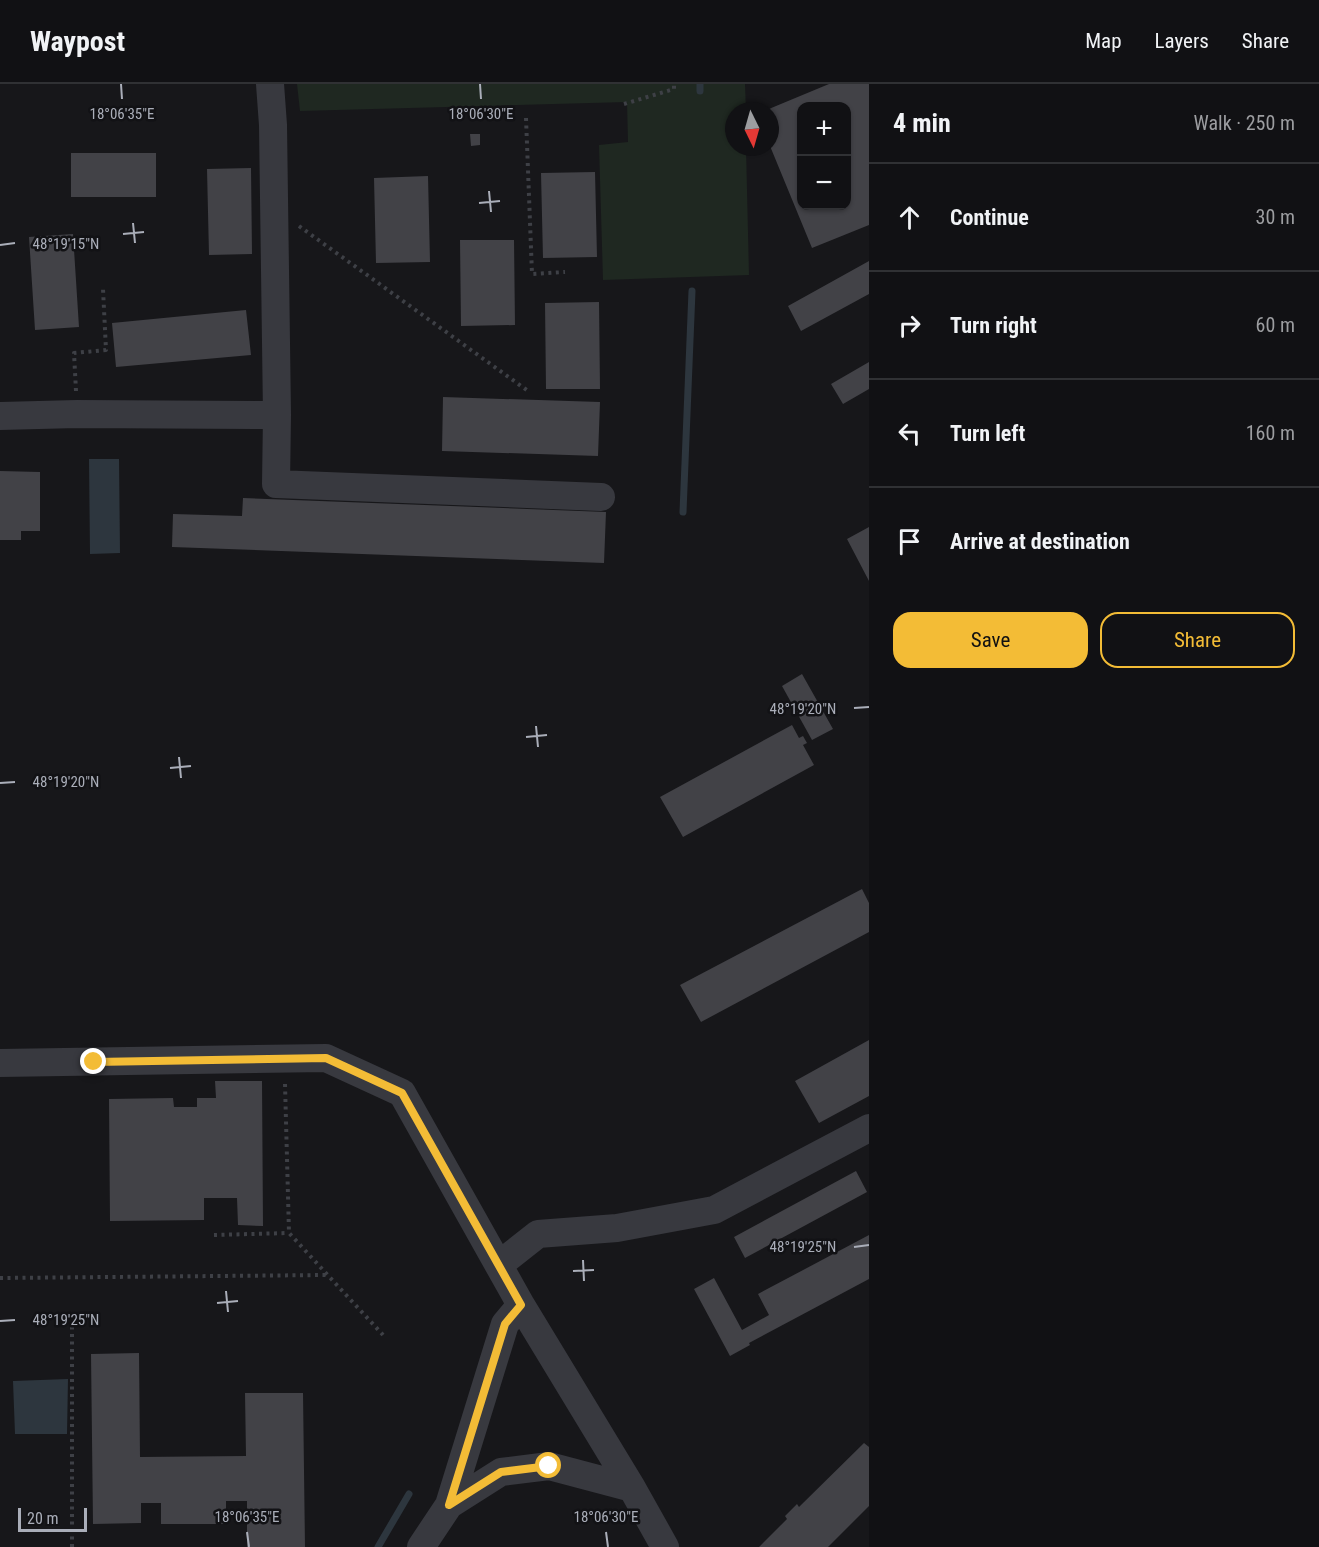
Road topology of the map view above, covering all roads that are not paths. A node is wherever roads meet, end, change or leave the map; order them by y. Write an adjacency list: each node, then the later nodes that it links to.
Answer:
1 (270, 84): 2 (street)
2 (277, 415): 3 (street); 4 (street)
3 (0, 416)
4 (601, 497)
5 (0, 1063): 7 (street)
6 (869, 1128): 7 (street)
7 (500, 1264): 8 (street)
8 (521, 1305): 9 (street); 10 (street)
9 (632, 1488): 10 (street); 12 (street)
10 (449, 1505): 11 (street)
11 (421, 1547)
12 (665, 1547)

